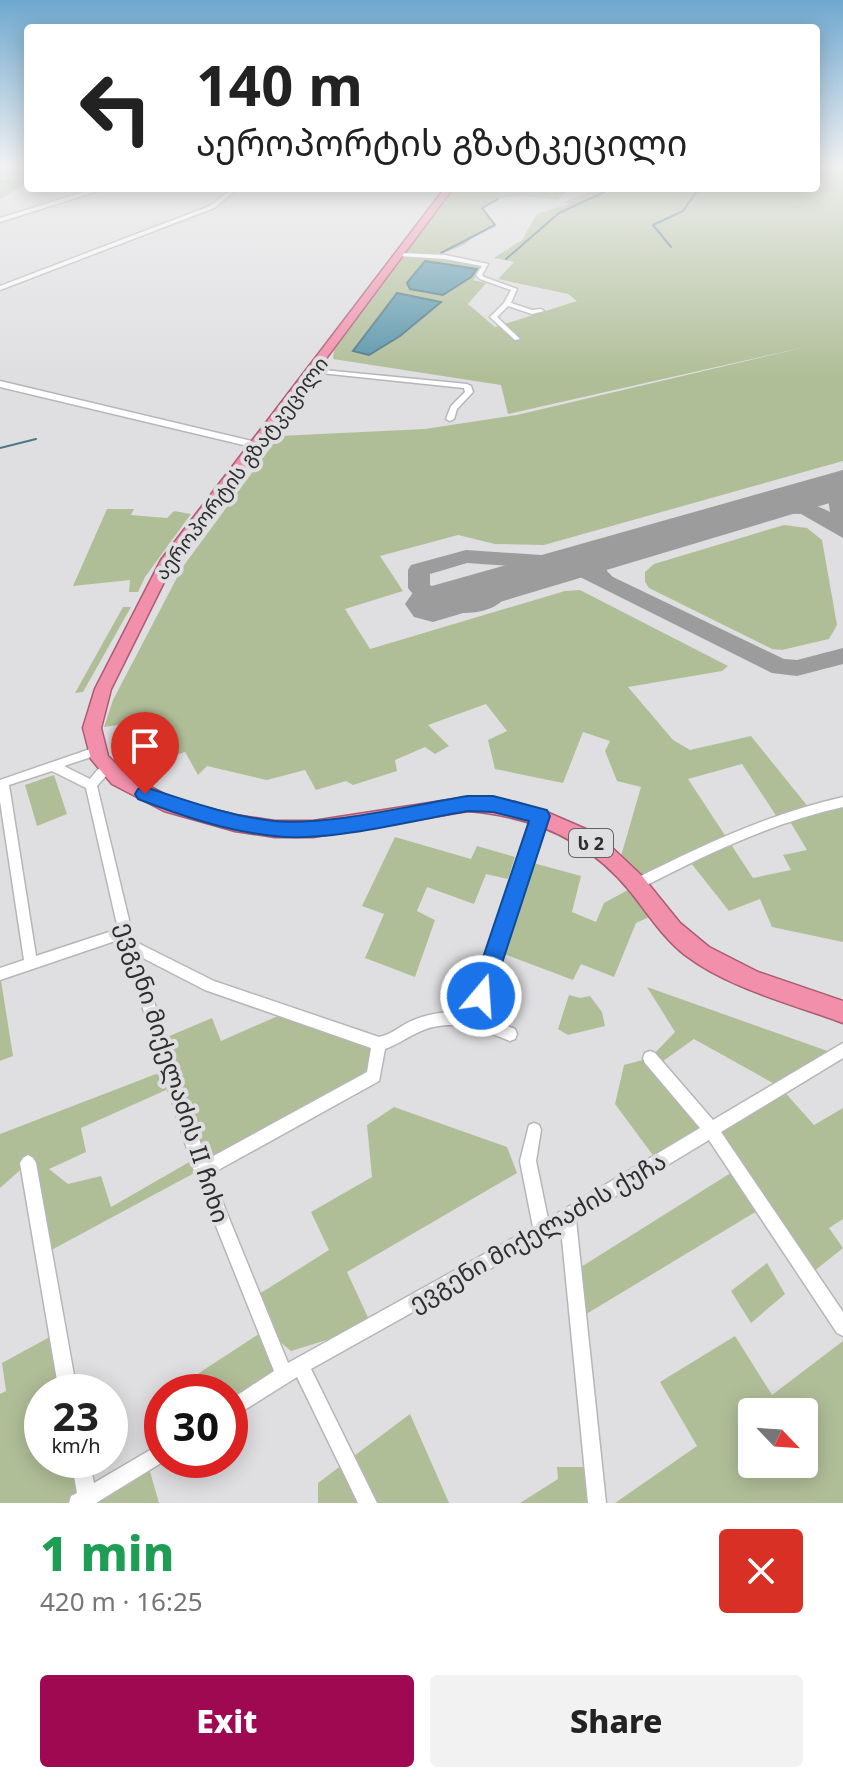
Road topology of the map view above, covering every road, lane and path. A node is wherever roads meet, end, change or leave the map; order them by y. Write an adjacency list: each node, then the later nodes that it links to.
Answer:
1 (138, 235): 4 (street)
2 (415, 235): 3 (highway, აეროპორტის გზატკეცილი)
3 (401, 255): 5 (street); 8 (highway, აეროპორტის გზატკეცილი)
4 (0, 288)
5 (507, 304): 6 (street); 7 (street)
6 (541, 311)
7 (517, 339)
8 (313, 371): 10 (street); 11 (highway, აეროპორტის გზატკეცილი)
9 (0, 384): 11 (street)
10 (450, 419)
11 (256, 445): 12 (highway, აეროპორტის გზატკეცილი)
12 (102, 759): 13 (street); 15 (street); 17 (highway, ს 2)
13 (53, 766): 14 (street); 15 (street)
14 (2, 783): 20 (street)
15 (91, 785): 19 (street, ევგენი მიქელაძის II ჩიხი)
16 (843, 802): 18 (street)
17 (540, 816): 18 (highway, ს 2); 23 (street)
18 (637, 884): 22 (highway, ს 2)
19 (128, 939): 20 (street); 25 (street); 31 (street, ევგენი მიქელაძის II ჩიხი)
20 (31, 964): 21 (street)
21 (0, 974)
22 (843, 1012)
23 (474, 1018): 24 (street); 25 (street)
24 (510, 1034)
25 (379, 1044): 31 (street)
26 (843, 1050): 29 (street, ევგენი მიქელაძის ქუჩა)
27 (650, 1058): 29 (street)
28 (534, 1130): 33 (street)
29 (711, 1130): 32 (street, ევგენი მიქელაძის ქუჩა); 34 (street)
30 (28, 1163): 36 (street)
31 (202, 1171): 35 (street, ევგენი მიქელაძის II ჩიხი)
32 (568, 1216): 33 (street, ევგენი მიქელაძის ქუჩა); 42 (street)
33 (542, 1230): 35 (street, ევგენი მიქელაძის ქუჩა)
34 (843, 1327)
35 (292, 1371): 37 (street, ევგენი მიქელაძის ქუჩა); 41 (street, ევგენი მიქელაძის II ჩიხი)
36 (65, 1374)
37 (248, 1399)
38 (144, 1463): 40 (street)
39 (81, 1478): 40 (street)
40 (82, 1500)
41 (368, 1503)
42 (597, 1503)

